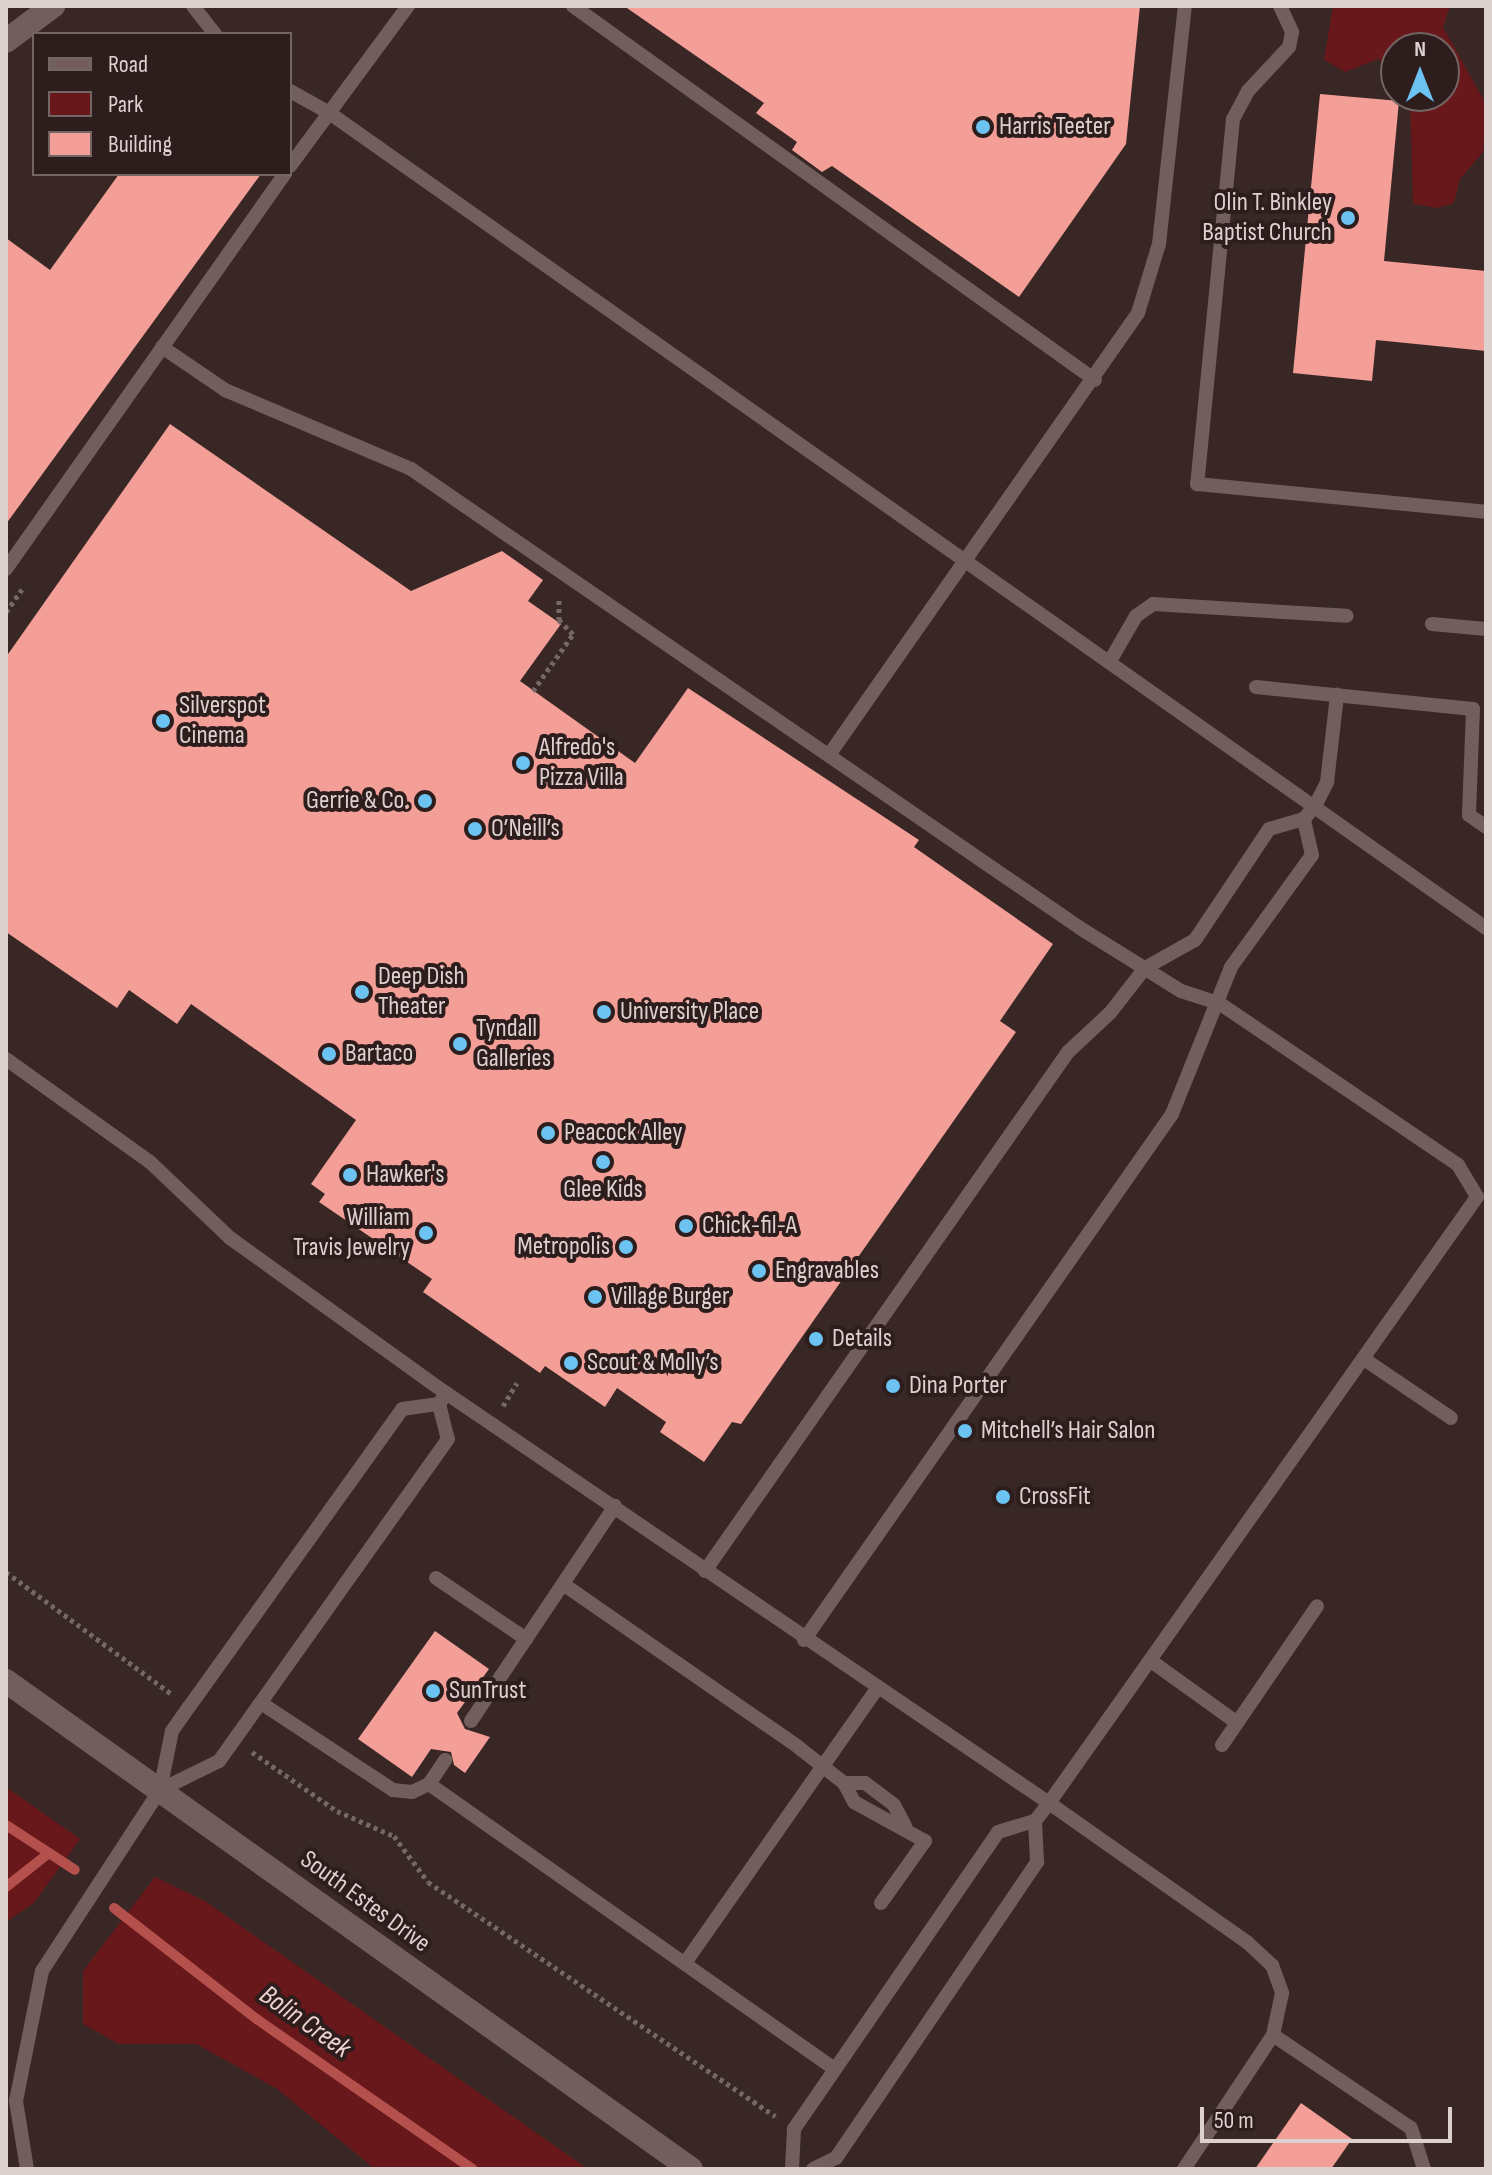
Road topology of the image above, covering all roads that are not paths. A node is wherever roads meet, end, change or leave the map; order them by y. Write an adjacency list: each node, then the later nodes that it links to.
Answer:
1 (53, 6): 8 (main road)
2 (193, 6): 7 (lane)
3 (408, 6): 10 (lane)
4 (573, 6): 14 (lane)
5 (1185, 6): 14 (lane)
6 (1280, 6): 15 (lane)
7 (213, 32)
8 (6, 41)
9 (292, 92): 10 (lane)
10 (328, 112): 11 (lane); 16 (lane)
11 (292, 163)
12 (284, 176): 13 (lane)
13 (162, 347): 17 (lane); 24 (lane)
14 (1095, 380): 16 (lane)
15 (1486, 512)
16 (967, 561): 21 (lane); 24 (lane)
17 (6, 569)
18 (1347, 616): 21 (lane)
19 (1432, 624): 20 (lane)
20 (1486, 629)
21 (1110, 661): 25 (lane)
22 (1256, 687): 23 (lane)
23 (1337, 695): 25 (lane); 27 (lane)
24 (829, 755): 29 (lane)
25 (1316, 804): 26 (lane); 28 (lane)
26 (1304, 819): 29 (lane); 30 (lane)
27 (1486, 827)
28 (1486, 928)
29 (1145, 968): 30 (lane); 36 (lane)
30 (1219, 1003): 32 (lane); 41 (lane)
31 (6, 1059): 33 (lane)
32 (1364, 1359): 34 (lane); 42 (lane)
33 (443, 1398): 35 (lane); 45 (lane); 53 (lane)
34 (1451, 1418)
35 (615, 1506): 36 (lane); 38 (lane)
36 (705, 1571): 41 (lane)
37 (436, 1578): 40 (lane)
38 (563, 1584): 40 (lane); 50 (lane)
39 (1317, 1606): 47 (lane)
40 (526, 1639): 46 (lane)
41 (804, 1640): 44 (lane)
42 (1151, 1661): 47 (lane); 54 (lane)
43 (6, 1681): 53 (main road, South Estes Drive)
44 (877, 1689): 50 (lane); 54 (lane)
45 (261, 1703): 52 (lane); 53 (lane)
46 (471, 1721)
47 (1236, 1722): 48 (lane)
48 (1222, 1745)
49 (445, 1760): 52 (lane)
50 (823, 1766): 51 (lane); 58 (lane)
51 (844, 1783): 56 (lane); 56 (lane)
52 (429, 1784): 58 (lane)
53 (160, 1790): 61 (lane); 62 (main road, South Estes Drive)
54 (1049, 1803): 55 (lane); 59 (lane)
55 (1035, 1821): 60 (lane); 64 (lane)
56 (905, 1826): 57 (lane)
57 (881, 1903)
58 (685, 1963): 60 (lane)
59 (1273, 2035): 65 (lane); 66 (lane)
60 (833, 2068): 63 (lane)
61 (27, 2169)
62 (691, 2169)
63 (792, 2169)
64 (813, 2169)
65 (1184, 2169)
66 (1424, 2169)

